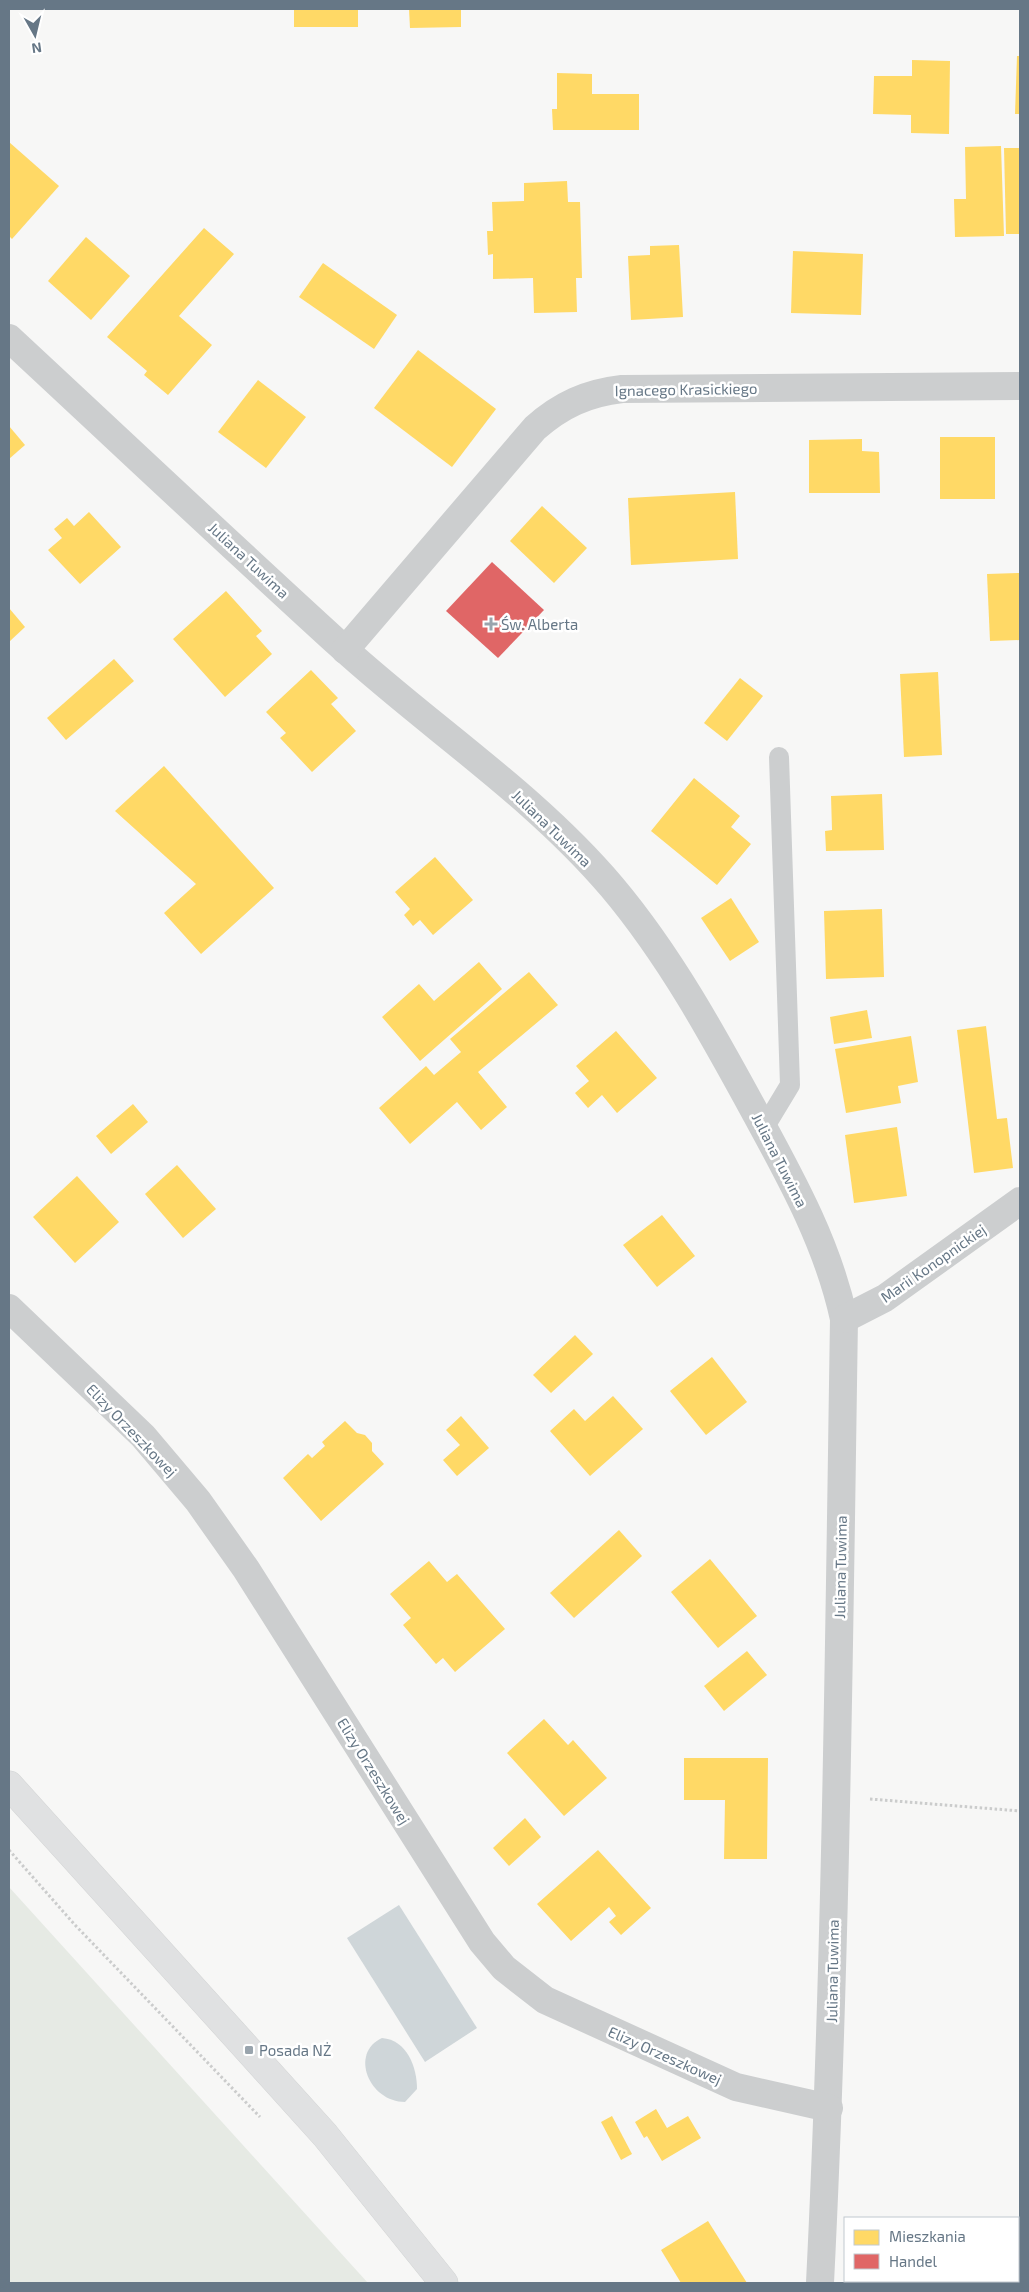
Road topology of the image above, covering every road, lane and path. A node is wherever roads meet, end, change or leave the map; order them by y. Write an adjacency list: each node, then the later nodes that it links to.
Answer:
1 (9, 338): 3 (street, Juliana Tuwima)
2 (1020, 386): 3 (street, Ignacego Krasickiego)
3 (345, 650): 5 (street, Juliana Tuwima)
4 (779, 757): 5 (lane)
5 (764, 1128): 8 (street, Juliana Tuwima)
6 (1020, 1202): 8 (street, Marii Konopnickiej)
7 (9, 1308): 13 (street, Elizy Orzeszkowej)
8 (844, 1319): 10 (street, Juliana Tuwima)
9 (9, 1785): 15 (main road)
10 (837, 1796): 11 (path); 13 (street, Juliana Tuwima)
11 (1020, 1811)
12 (9, 1850): 14 (path)
13 (829, 2108): 16 (street, Juliana Tuwima)
14 (266, 2124)
15 (444, 2283)
16 (820, 2283)

